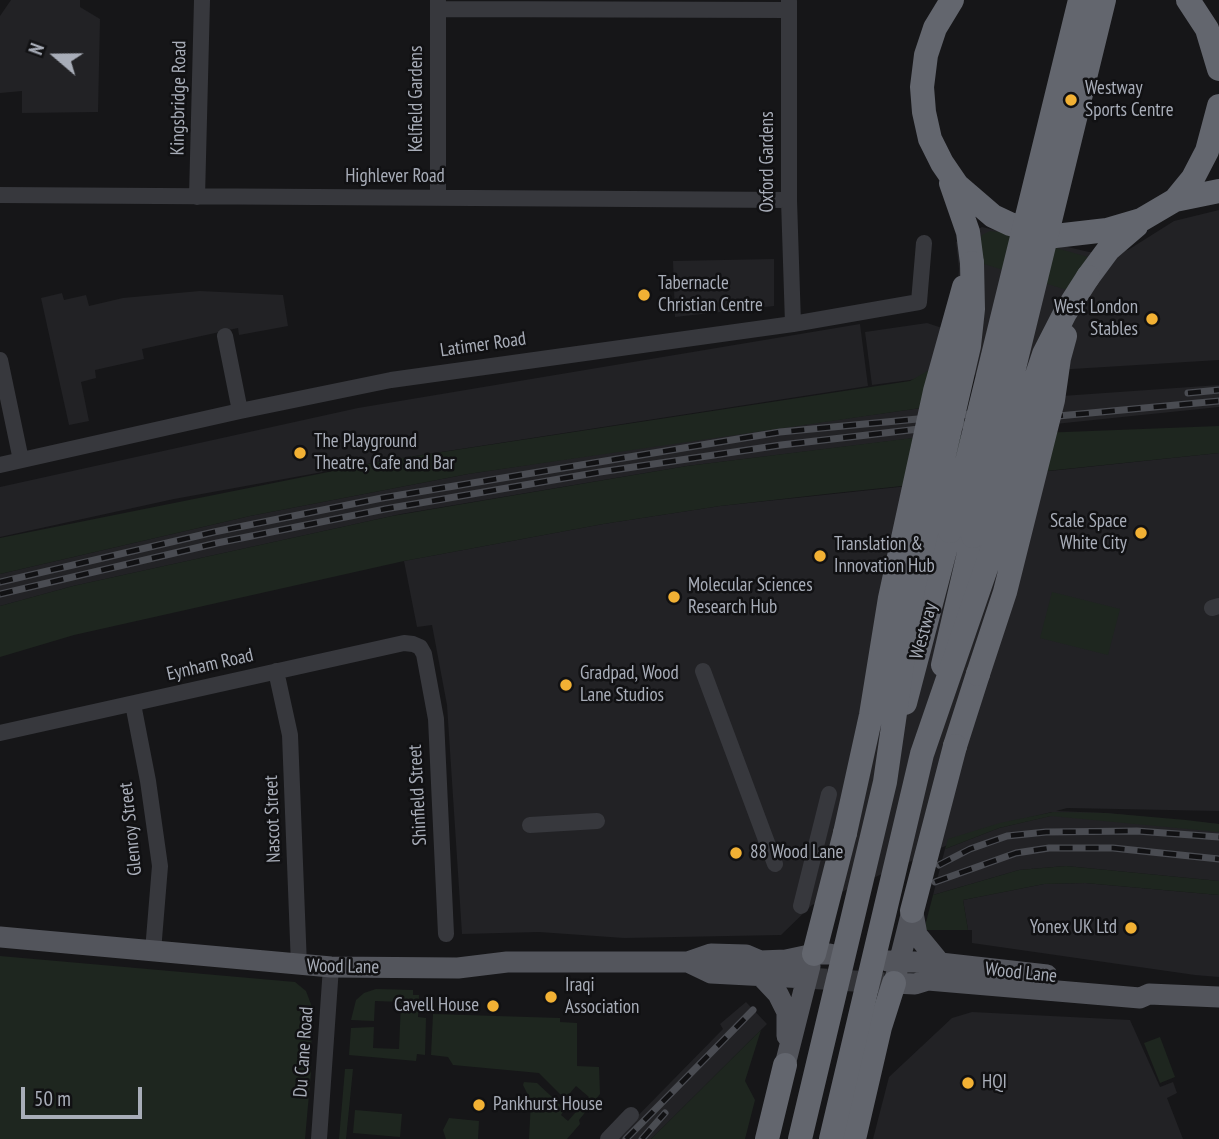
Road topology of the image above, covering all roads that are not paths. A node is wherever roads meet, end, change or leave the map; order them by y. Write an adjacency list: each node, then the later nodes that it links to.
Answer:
1 (202, 0): 13 (street, Kingsbridge Road)
2 (952, 0): 10 (highway)
3 (1080, 0): 33 (highway, Westway, bridge)
4 (1104, 0): 32 (highway, Westway, bridge)
5 (438, 5): 6 (street); 14 (street, Kelfield Gardens)
6 (789, 5): 15 (street, Oxford Gardens)
7 (1200, 17): 8 (highway)
8 (1219, 69)
9 (1219, 106): 16 (highway)
10 (942, 163): 17 (highway, bridge); 19 (highway)
11 (1219, 191): 16 (highway)
12 (0, 195): 13 (street, Highlever Road)
13 (197, 197): 14 (street, Highlever Road)
14 (438, 198): 15 (street, Highlever Road)
15 (789, 200): 21 (street, Oxford Gardens)
16 (1175, 200): 17 (highway)
17 (1141, 220): 20 (highway)
18 (924, 243): 21 (street, Latimer Road)
19 (972, 263): 33 (highway, bridge); 40 (highway, bridge)
20 (1088, 277): 32 (highway, bridge); 39 (highway, bridge)
21 (793, 324): 24 (street, Latimer Road)
22 (225, 336): 24 (street)
23 (0, 360): 25 (street)
24 (240, 411): 25 (street, Latimer Road)
25 (21, 460): 26 (street, Latimer Road)
26 (0, 465)
27 (424, 654): 28 (street, Eynham Road); 41 (street, Shinfield Street)
28 (276, 671): 30 (street, Eynham Road); 48 (street, Nascot Street)
29 (703, 671): 37 (street)
30 (133, 704): 31 (street, Eynham Road); 43 (street, Glenroy Street)
31 (0, 733)
32 (922, 754): 61 (highway, Westway, bridge)
33 (885, 782): 60 (highway, Westway, bridge)
34 (829, 794): 38 (street)
35 (597, 821): 36 (street)
36 (530, 825)
37 (775, 864)
38 (802, 906)
39 (912, 911): 47 (main road); 50 (main road)
40 (821, 925): 44 (highway); 45 (main road, Wood Lane)
41 (446, 934)
42 (0, 937): 43 (main road, Wood Lane)
43 (153, 951): 48 (main road, Wood Lane)
44 (822, 954): 45 (main road, Wood Lane); 52 (main road)
45 (746, 955): 46 (main road, Wood Lane)
46 (688, 962): 49 (main road, Wood Lane); 51 (main road, Wood Lane)
47 (940, 963): 50 (main road, Wood Lane); 53 (main road, Wood Lane)
48 (299, 966): 49 (main road, Wood Lane)
49 (331, 967): 57 (street, Du Cane Road)
50 (894, 969): 53 (main road, Wood Lane); 62 (highway)
51 (762, 977): 52 (main road, Wood Lane); 55 (main road)
52 (806, 978): 55 (main road)
53 (1149, 994): 54 (main road, Wood Lane)
54 (1219, 997)
55 (785, 1065): 59 (highway)
56 (631, 1115): 58 (street)
57 (318, 1139)
58 (608, 1139)
59 (767, 1139)
60 (800, 1139)
61 (831, 1139)
62 (854, 1139)

